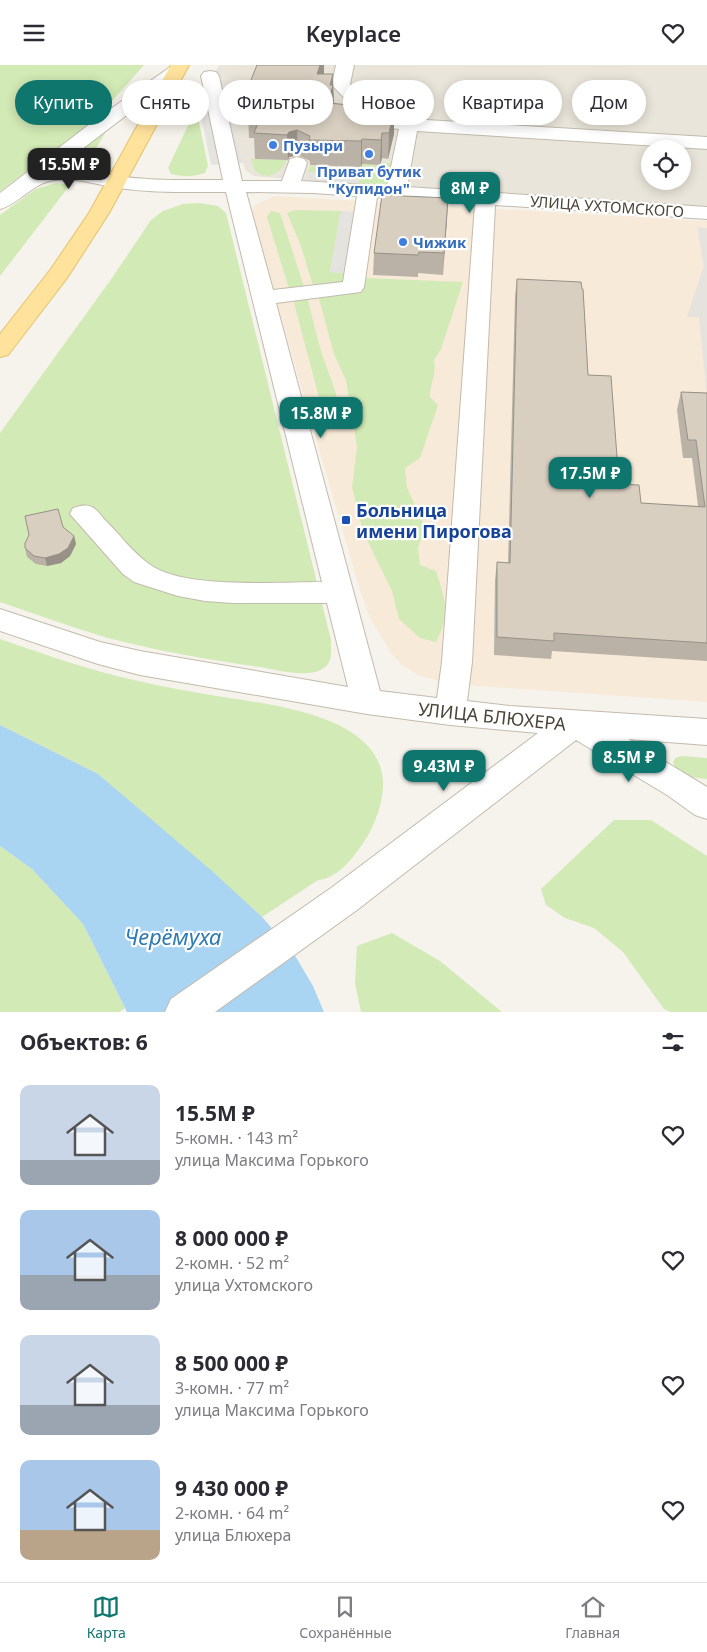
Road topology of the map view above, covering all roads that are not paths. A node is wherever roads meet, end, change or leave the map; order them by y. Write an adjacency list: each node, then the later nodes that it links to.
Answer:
1 (345, 65): 4 (street)
2 (179, 67): 9 (main road); 11 (street)
3 (210, 76): 8 (street)
4 (343, 87)
5 (409, 125): 6 (street); 13 (street)
6 (707, 143)
7 (297, 163): 10 (street)
8 (231, 175): 9 (street, УЛИЦА УХТОМСКОГО); 10 (street, УЛИЦА УХТОМСКОГО); 17 (street)
9 (117, 182): 11 (street, УЛИЦА УХТОМСКОГО); 18 (main road)
10 (290, 186): 12 (street, УЛИЦА УХТОМСКОГО)
11 (18, 190): 15 (street)
12 (368, 190): 13 (street, УЛИЦА УХТОМСКОГО); 17 (street)
13 (396, 192): 14 (street, УЛИЦА УХТОМСКОГО)
14 (485, 198): 16 (street, УЛИЦА УХТОМСКОГО); 23 (street)
15 (0, 203)
16 (707, 213)
17 (264, 298): 20 (street)
18 (0, 350)
19 (83, 514): 20 (street)
20 (339, 592): 22 (street)
21 (0, 620): 22 (street, УЛИЦА БЛЮХЕРА)
22 (367, 702): 23 (street, УЛИЦА БЛЮХЕРА)
23 (450, 713): 24 (street, УЛИЦА БЛЮХЕРА)
24 (574, 724): 25 (street, УЛИЦА БЛЮХЕРА); 26 (street); 27 (street)
25 (707, 732)
26 (707, 805)
27 (184, 1012)

